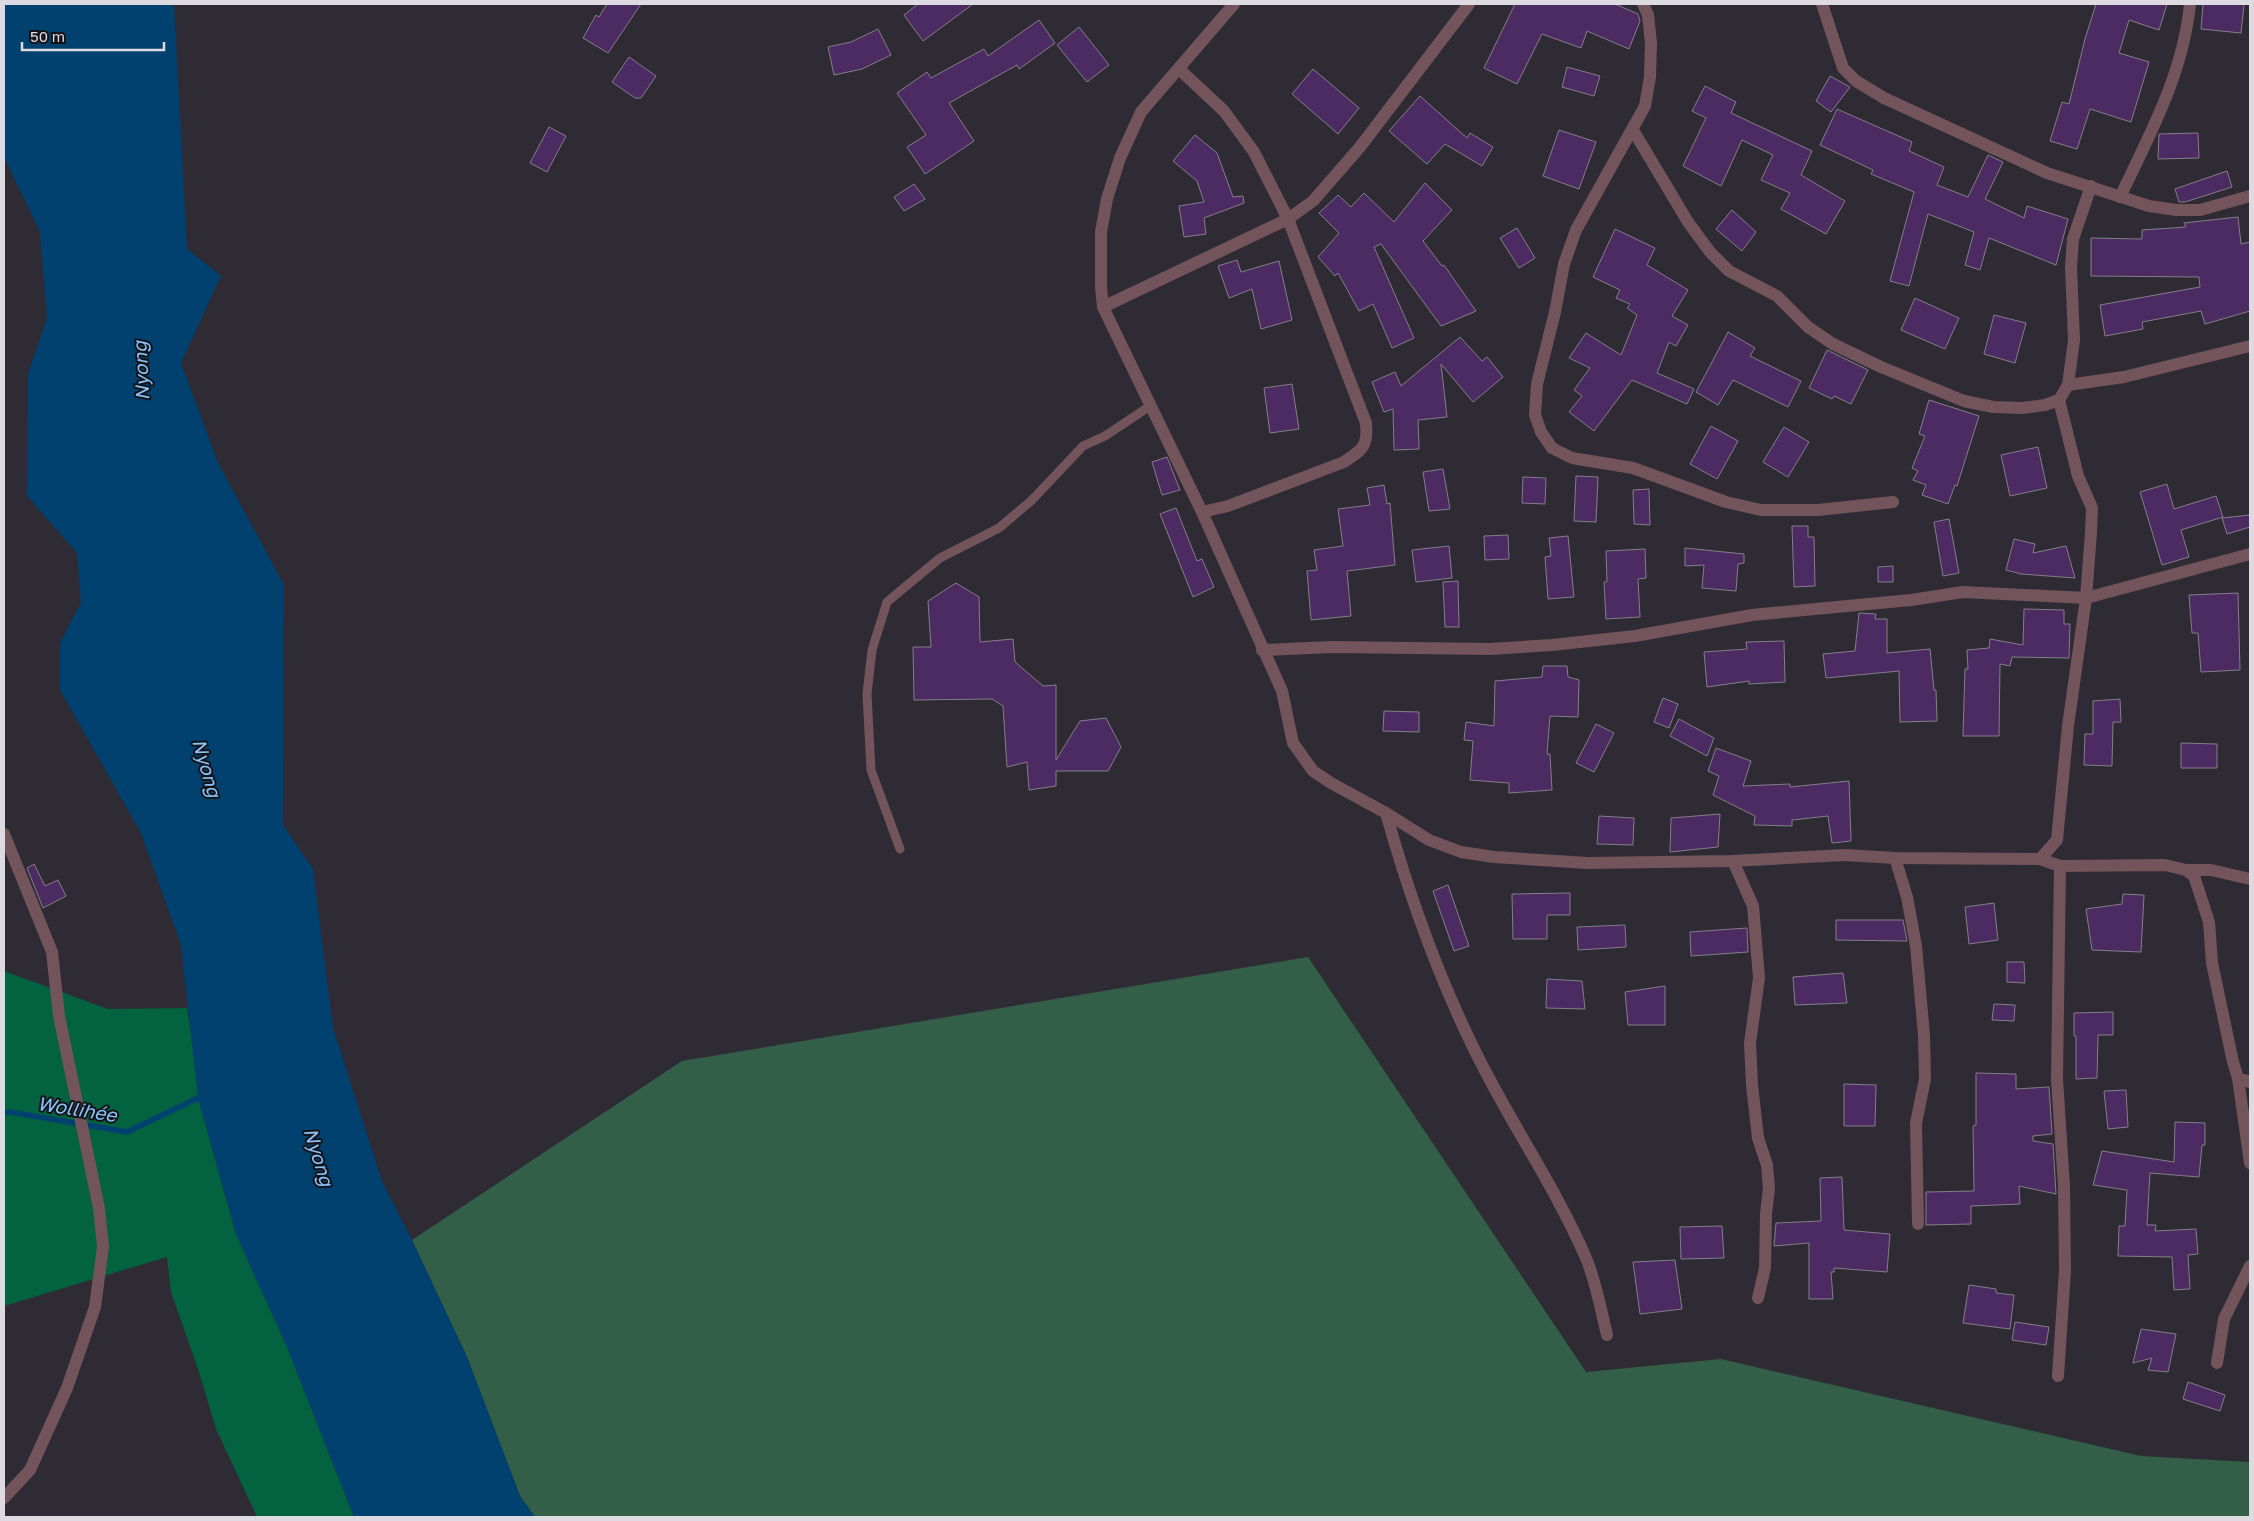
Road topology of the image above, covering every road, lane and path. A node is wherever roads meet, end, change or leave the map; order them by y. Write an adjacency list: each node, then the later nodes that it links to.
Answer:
1 (1234, 4): 6 (street)
2 (1469, 4): 11 (street)
3 (1643, 4): 7 (street)
4 (1822, 4): 8 (street)
5 (2190, 4): 10 (street)
6 (1179, 69): 11 (street); 12 (street)
7 (1633, 130): 15 (street); 17 (street)
8 (2091, 186): 10 (street); 14 (street)
9 (2250, 196): 10 (street)
10 (2120, 197)
11 (1288, 219): 12 (street); 18 (street)
12 (1103, 307): 16 (street)
13 (2250, 346): 14 (street)
14 (2068, 385): 15 (street)
15 (2059, 400): 20 (street)
16 (1150, 406): 18 (street); 24 (lane)
17 (1894, 502)
18 (1202, 512): 21 (street)
19 (2250, 554): 20 (street)
20 (2086, 598): 21 (street); 26 (street)
21 (1262, 650): 22 (street)
22 (1386, 813): 27 (street); 36 (street)
23 (4, 834): 39 (street)
24 (900, 849)
25 (1895, 858): 26 (street); 27 (street); 33 (street)
26 (2040, 860): 28 (street)
27 (1733, 861): 35 (street)
28 (2060, 866): 29 (street); 38 (street)
29 (2186, 870): 30 (street); 31 (street)
30 (2250, 878)
31 (2244, 1080): 32 (street)
32 (2250, 1163)
33 (1918, 1224)
34 (2250, 1266): 37 (street)
35 (1758, 1298)
36 (1608, 1335)
37 (2217, 1363)
38 (2058, 1376)
39 (4, 1498)

